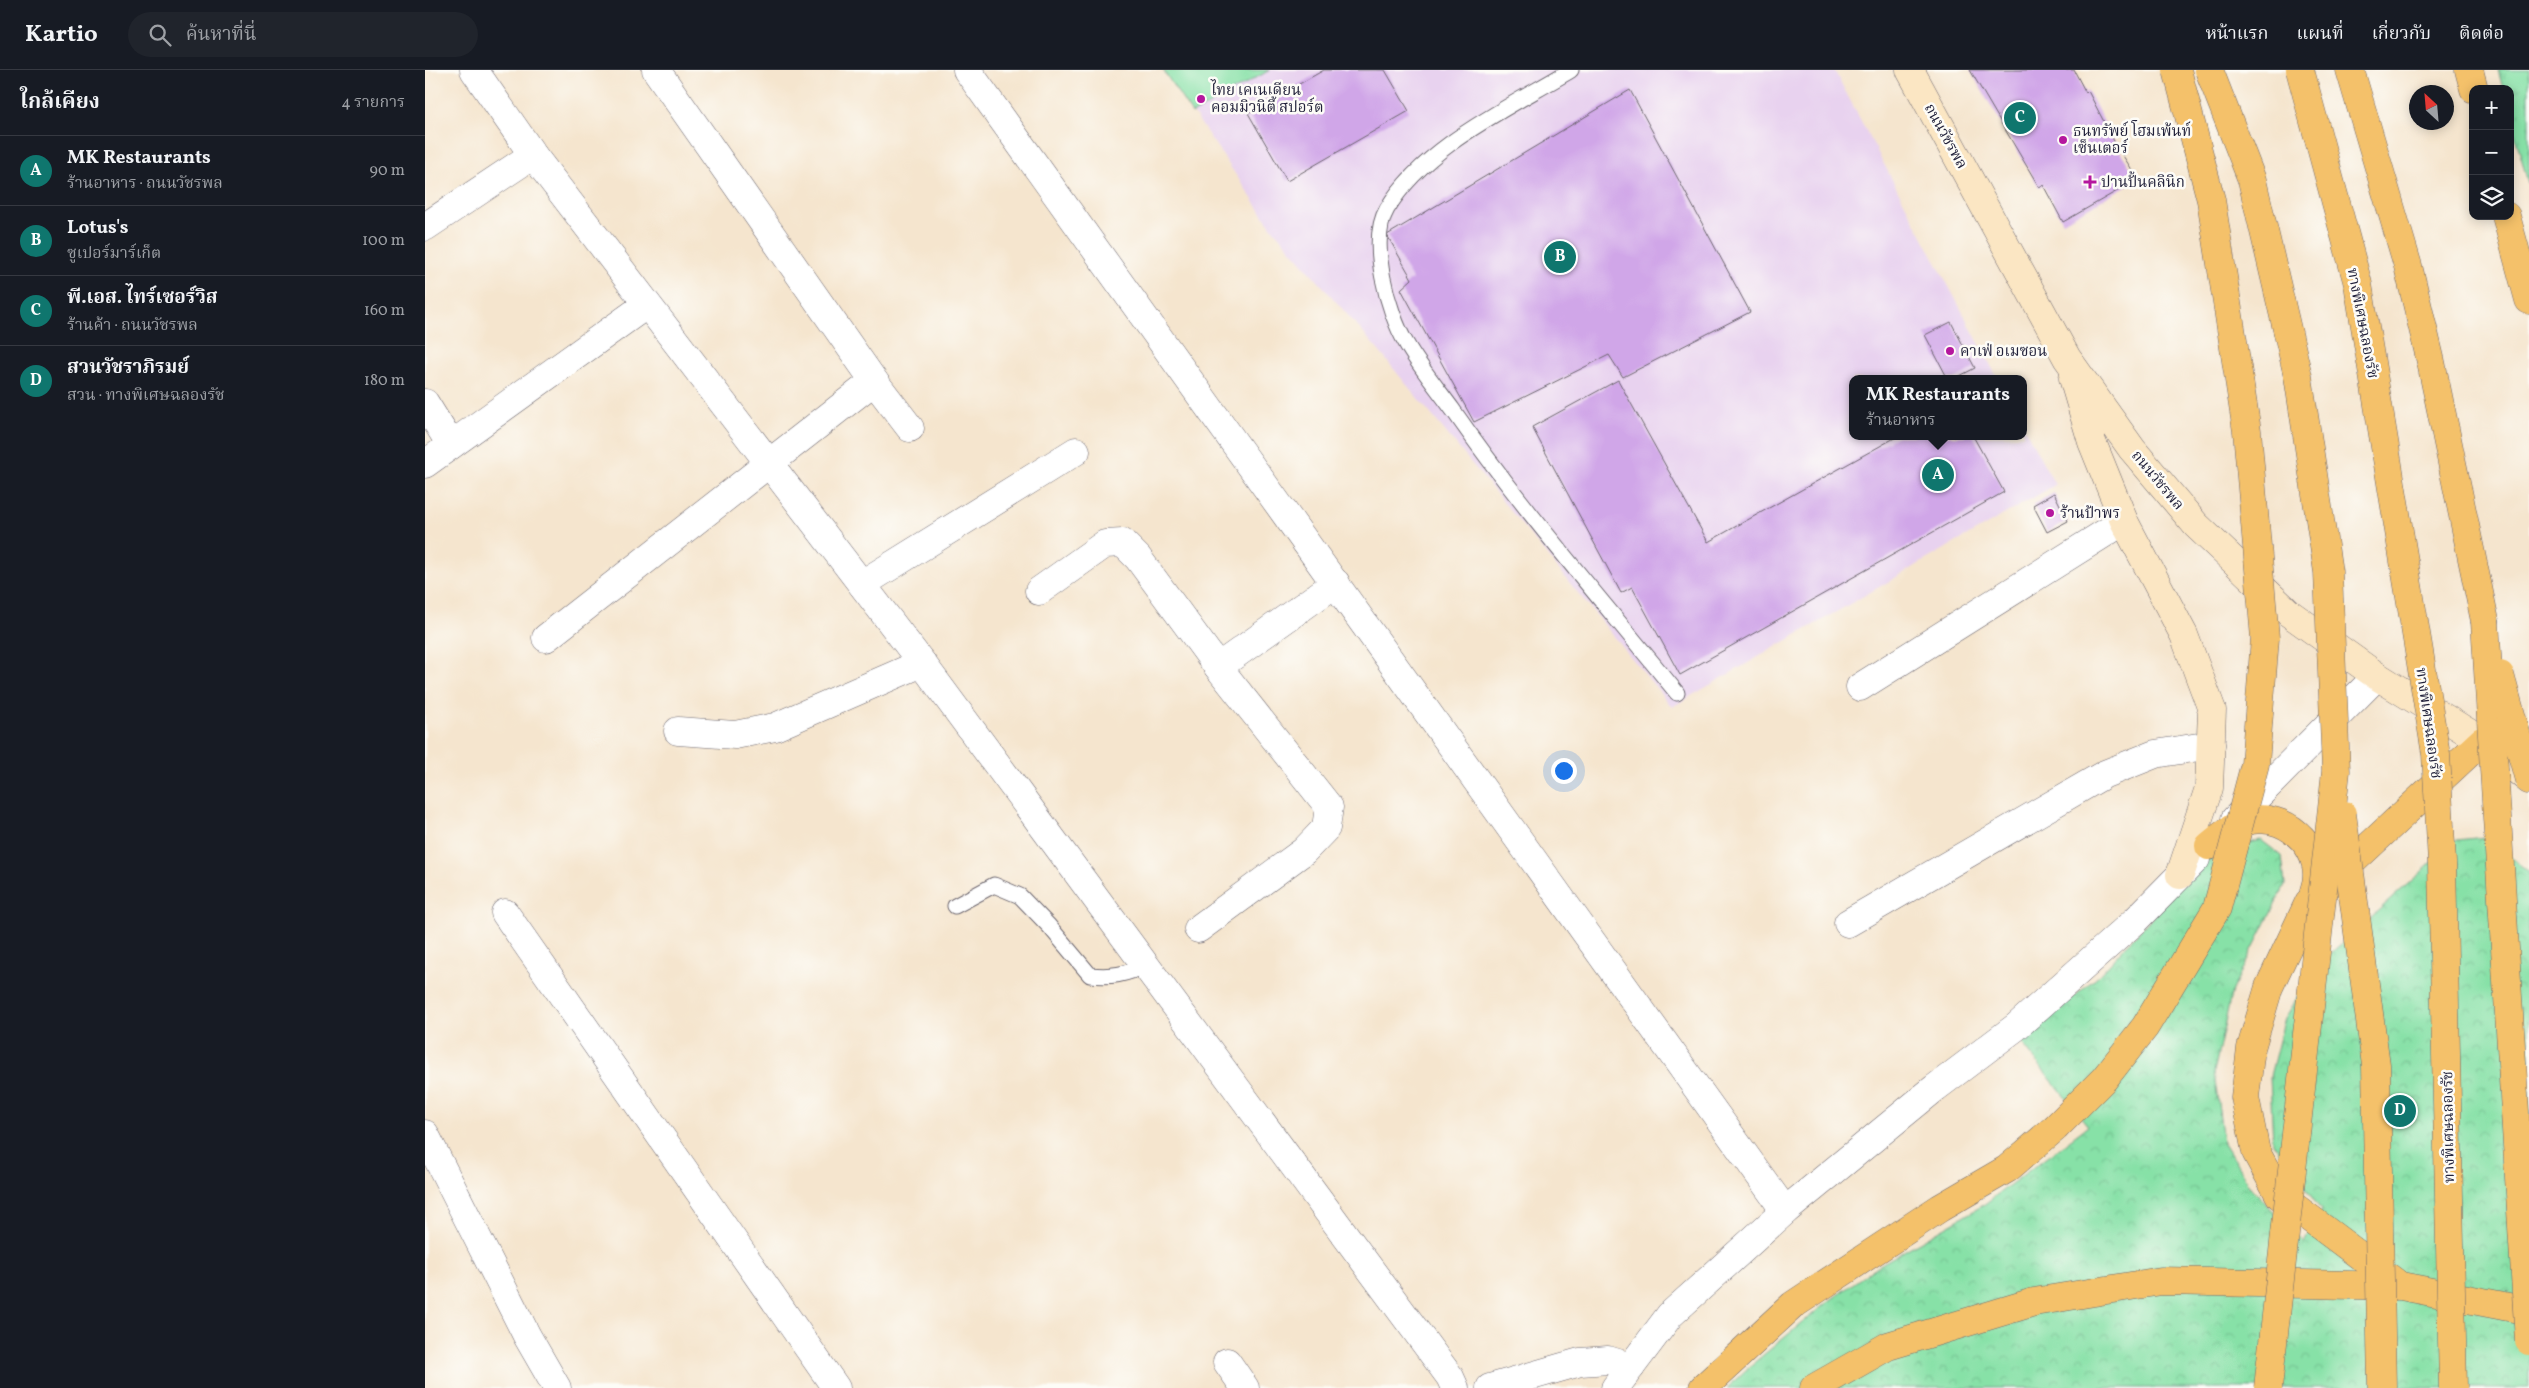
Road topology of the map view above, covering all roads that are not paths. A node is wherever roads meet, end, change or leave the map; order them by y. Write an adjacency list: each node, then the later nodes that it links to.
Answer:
1 (474, 70): 12 (street)
2 (656, 70): 18 (street)
3 (967, 70): 26 (street)
4 (1571, 70): 35 (lane)
5 (1910, 70): 17 (main road, ถนนวัชรพล)
6 (2177, 70): 61 (main road, bridge)
7 (2209, 70): 39 (main road, bridge)
8 (2300, 70): 65 (main road, ทางพิเศษฉลองรัช, bridge)
9 (2350, 70): 29 (main road)
10 (2469, 70): 11 (main road)
11 (2473, 85)
12 (533, 155): 14 (street); 16 (street)
13 (2507, 220): 15 (main road)
14 (425, 226)
15 (2526, 291)
16 (646, 305): 21 (street); 23 (street)
17 (2067, 358): 25 (main road); 33 (main road, ถนนวัชรพล)
18 (874, 381): 20 (street); 23 (street)
19 (425, 403): 21 (street)
20 (910, 428)
21 (451, 445): 24 (street)
22 (1076, 451): 27 (street)
23 (769, 463): 27 (street); 30 (street)
24 (425, 464)
25 (2124, 521): 34 (street); 38 (main road)
26 (1336, 583): 32 (street); 50 (street)
27 (862, 584): 31 (street)
28 (1039, 591): 32 (street)
29 (2485, 621): 40 (main road, bridge); 53 (main road, bridge)
30 (547, 638)
31 (922, 663): 36 (street); 48 (street)
32 (1218, 667): 47 (street)
33 (2377, 676): 37 (main road, ถนนวัชรพล); 41 (street)
34 (1860, 687)
35 (1677, 692)
36 (678, 731)
37 (2482, 741): 40 (main road, ถนนวัชรพล); 43 (main road)
38 (2211, 745): 42 (main road); 46 (street)
39 (2336, 771): 63 (main road, bridge); 64 (main road, bridge)
40 (2529, 780)
41 (2209, 846): 42 (street); 43 (main road)
42 (2180, 875): 50 (street)
43 (2309, 902): 51 (main road, bridge)
44 (955, 906): 48 (lane)
45 (505, 913): 57 (street)
46 (1848, 923)
47 (1198, 929)
48 (1145, 965): 59 (street)
49 (425, 1134): 56 (street)
50 (1785, 1211): 55 (street)
51 (2401, 1286): 52 (main road, bridge); 62 (main road, bridge)
52 (2529, 1311)
53 (2529, 1341)
54 (1227, 1362): 58 (street)
55 (1623, 1378): 60 (street)
56 (557, 1388)
57 (835, 1388)
58 (1245, 1388)
59 (1455, 1388)
60 (1490, 1388)
61 (1703, 1388)
62 (1814, 1388)
63 (2268, 1388)
64 (2382, 1388)
65 (2453, 1388)

